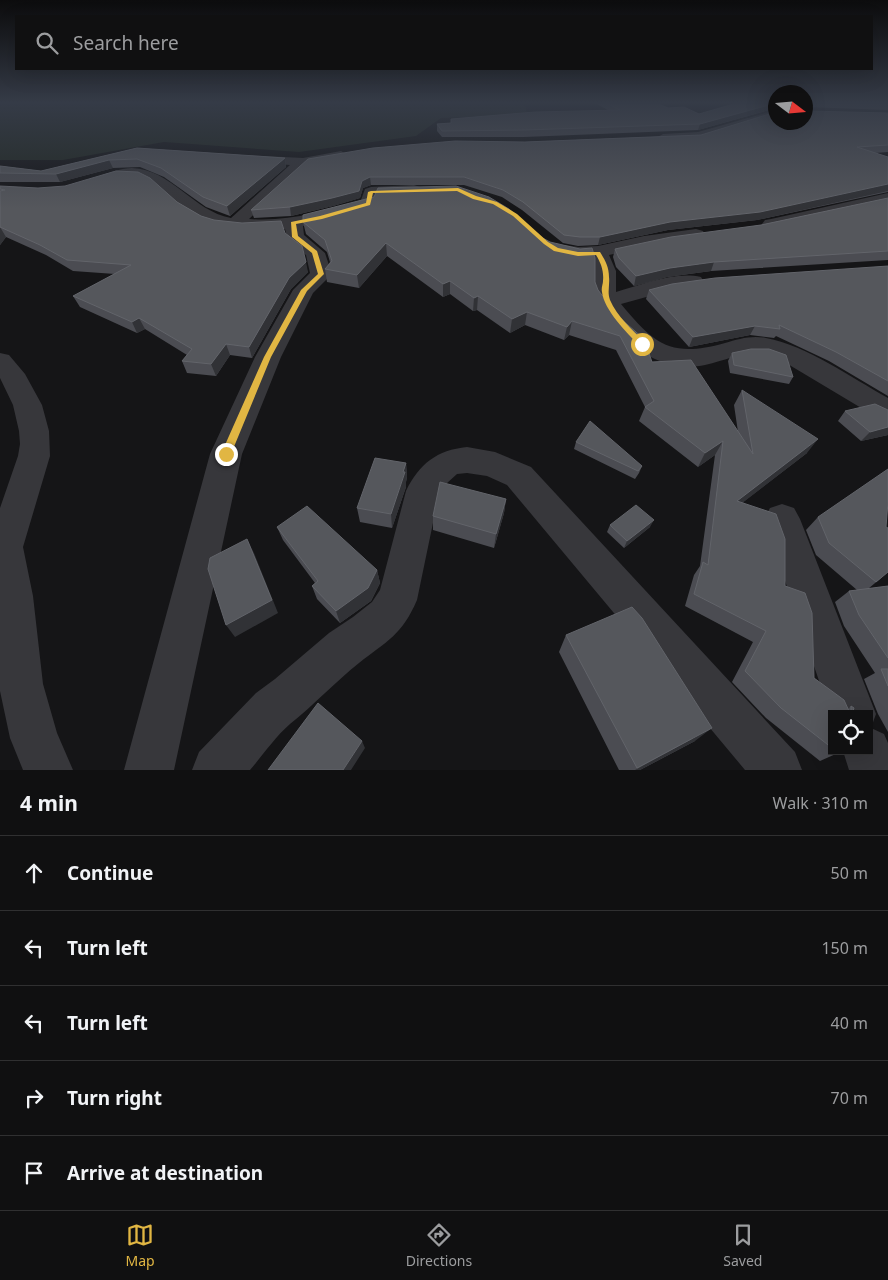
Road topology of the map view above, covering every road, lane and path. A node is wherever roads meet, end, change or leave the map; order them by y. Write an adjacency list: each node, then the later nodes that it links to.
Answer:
1 (352, 153): 3 (street)
2 (236, 157): 3 (street)
3 (303, 162): 8 (street)
4 (92, 182): 8 (street)
5 (431, 189): 7 (street)
6 (888, 198): 9 (street)
7 (293, 223): 8 (street); 21 (street)
8 (234, 224)
9 (757, 227)
10 (710, 233): 12 (street)
11 (546, 243): 12 (street)
12 (598, 253): 14 (street)
13 (711, 280): 14 (street)
14 (607, 300): 16 (street)
15 (0, 361): 20 (street)
16 (888, 411)
17 (782, 520): 18 (street)
18 (852, 710)
19 (868, 755): 24 (street)
20 (48, 770)
21 (149, 770)
22 (217, 770): 23 (street)
23 (776, 770)
24 (874, 770)

